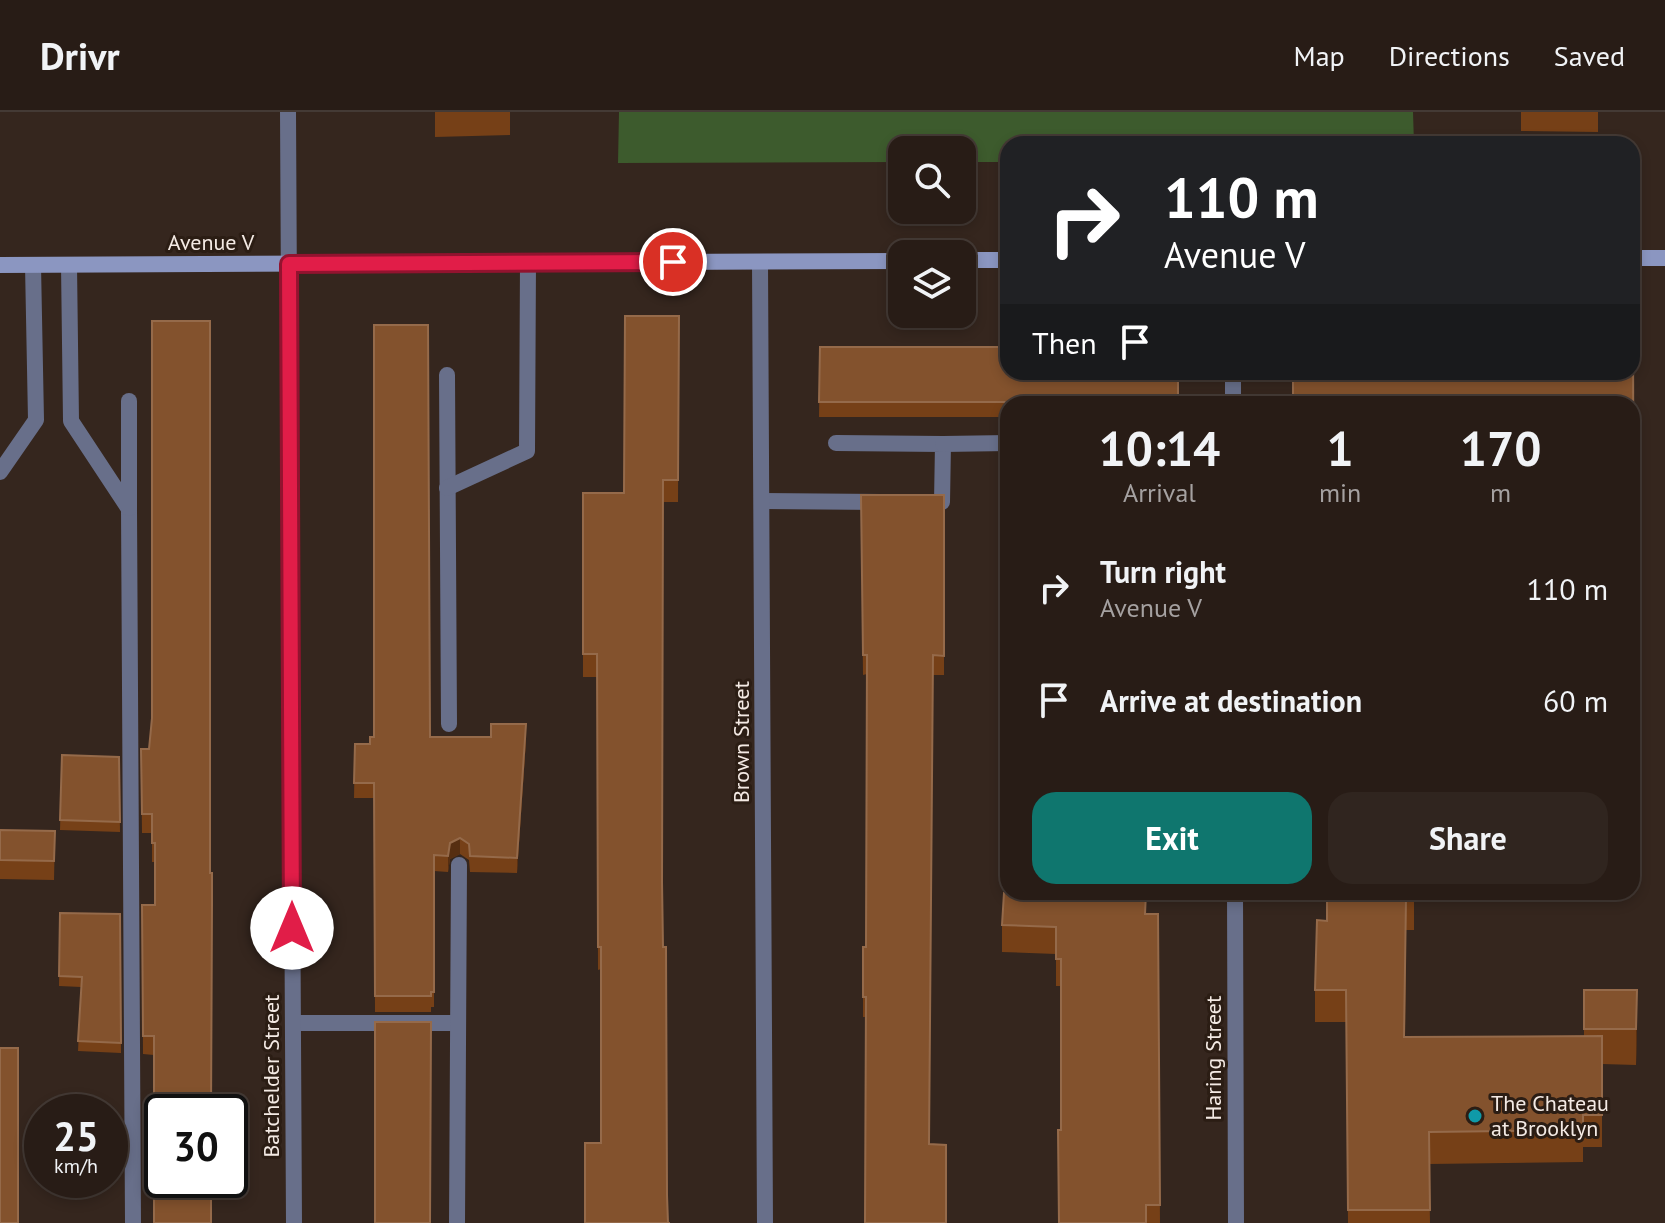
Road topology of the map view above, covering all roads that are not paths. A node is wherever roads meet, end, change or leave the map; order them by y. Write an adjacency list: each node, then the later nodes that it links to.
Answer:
1 (288, 112): 9 (street, Batchelder Street)
2 (1640, 258): 3 (main road)
3 (1665, 258)
4 (976, 260): 5 (main road)
5 (1000, 260)
6 (888, 261): 8 (main road, Avenue V)
7 (528, 262): 8 (main road, Avenue V); 9 (main road, Avenue V); 19 (street)
8 (760, 262): 20 (street, Brown Street)
9 (289, 264): 12 (main road, Avenue V); 25 (street, Batchelder Street)
10 (0, 265): 11 (main road, Avenue V)
11 (33, 265): 12 (main road, Avenue V); 18 (street)
12 (69, 265): 21 (street)
13 (447, 375): 19 (street)
14 (129, 401): 21 (street)
15 (836, 443): 17 (street)
16 (1000, 443): 17 (street)
17 (943, 444): 20 (street)
18 (0, 472)
19 (447, 488): 22 (street)
20 (763, 501): 30 (street, Brown Street)
21 (129, 509): 27 (street)
22 (449, 724)
23 (459, 865): 26 (street)
24 (1235, 900): 31 (street, Haring Street)
25 (293, 1023): 26 (street); 28 (street, Batchelder Street)
26 (457, 1023): 29 (street)
27 (133, 1223)
28 (294, 1223)
29 (457, 1223)
30 (765, 1223)
31 (1236, 1223)

